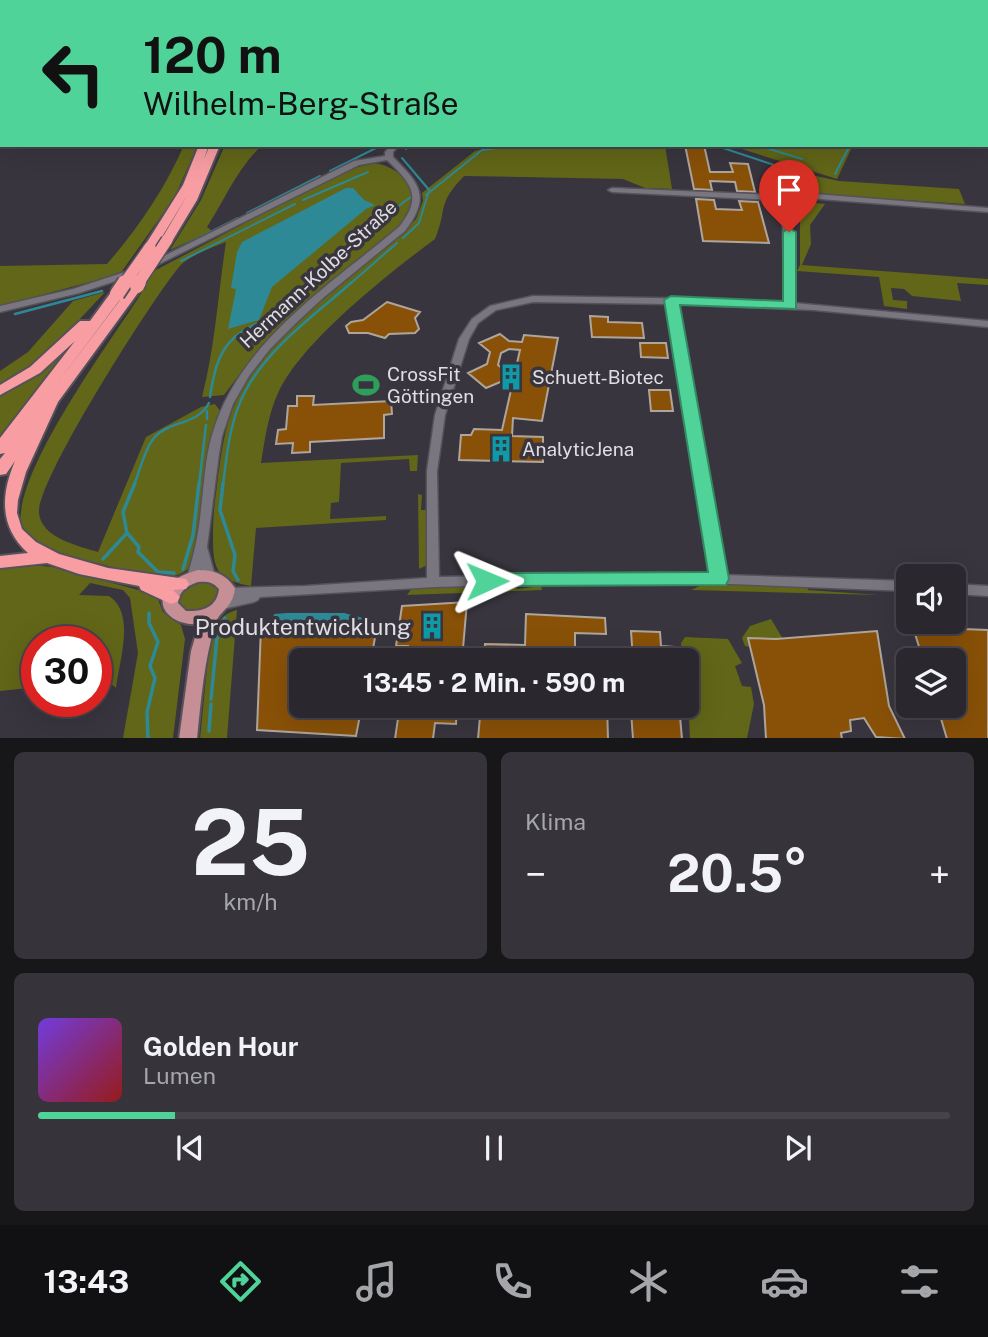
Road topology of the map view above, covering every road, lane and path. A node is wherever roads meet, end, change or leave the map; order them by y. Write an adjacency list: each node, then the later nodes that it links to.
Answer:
1 (203, 147): 11 (highway, bridge)
2 (214, 147): 17 (highway, bridge)
3 (394, 147): 4 (street)
4 (389, 158): 14 (street); 24 (street, Hermann-Kolbe-Straße)
5 (791, 177): 7 (street)
6 (612, 190): 8 (street)
7 (797, 194): 8 (street); 9 (street); 10 (street)
8 (777, 196): 9 (street)
9 (790, 203): 13 (street)
10 (988, 210)
11 (117, 294): 16 (highway); 18 (highway)
12 (671, 300): 13 (street); 22 (street); 23 (street)
13 (790, 306): 15 (street)
14 (0, 309)
15 (988, 324)
16 (0, 391)
17 (51, 403): 19 (highway); 20 (highway)
18 (0, 449)
19 (0, 471)
20 (50, 558): 21 (highway); 24 (highway)
21 (0, 562)
22 (719, 579): 23 (street); 25 (street)
23 (433, 582): 28 (street)
24 (188, 584): 28 (main road); 29 (main road)
25 (896, 586)
26 (966, 590): 27 (street)
27 (988, 591)
28 (220, 604): 29 (main road); 30 (main road)
29 (191, 619): 30 (main road)
30 (199, 652): 31 (main road)
31 (188, 738)

